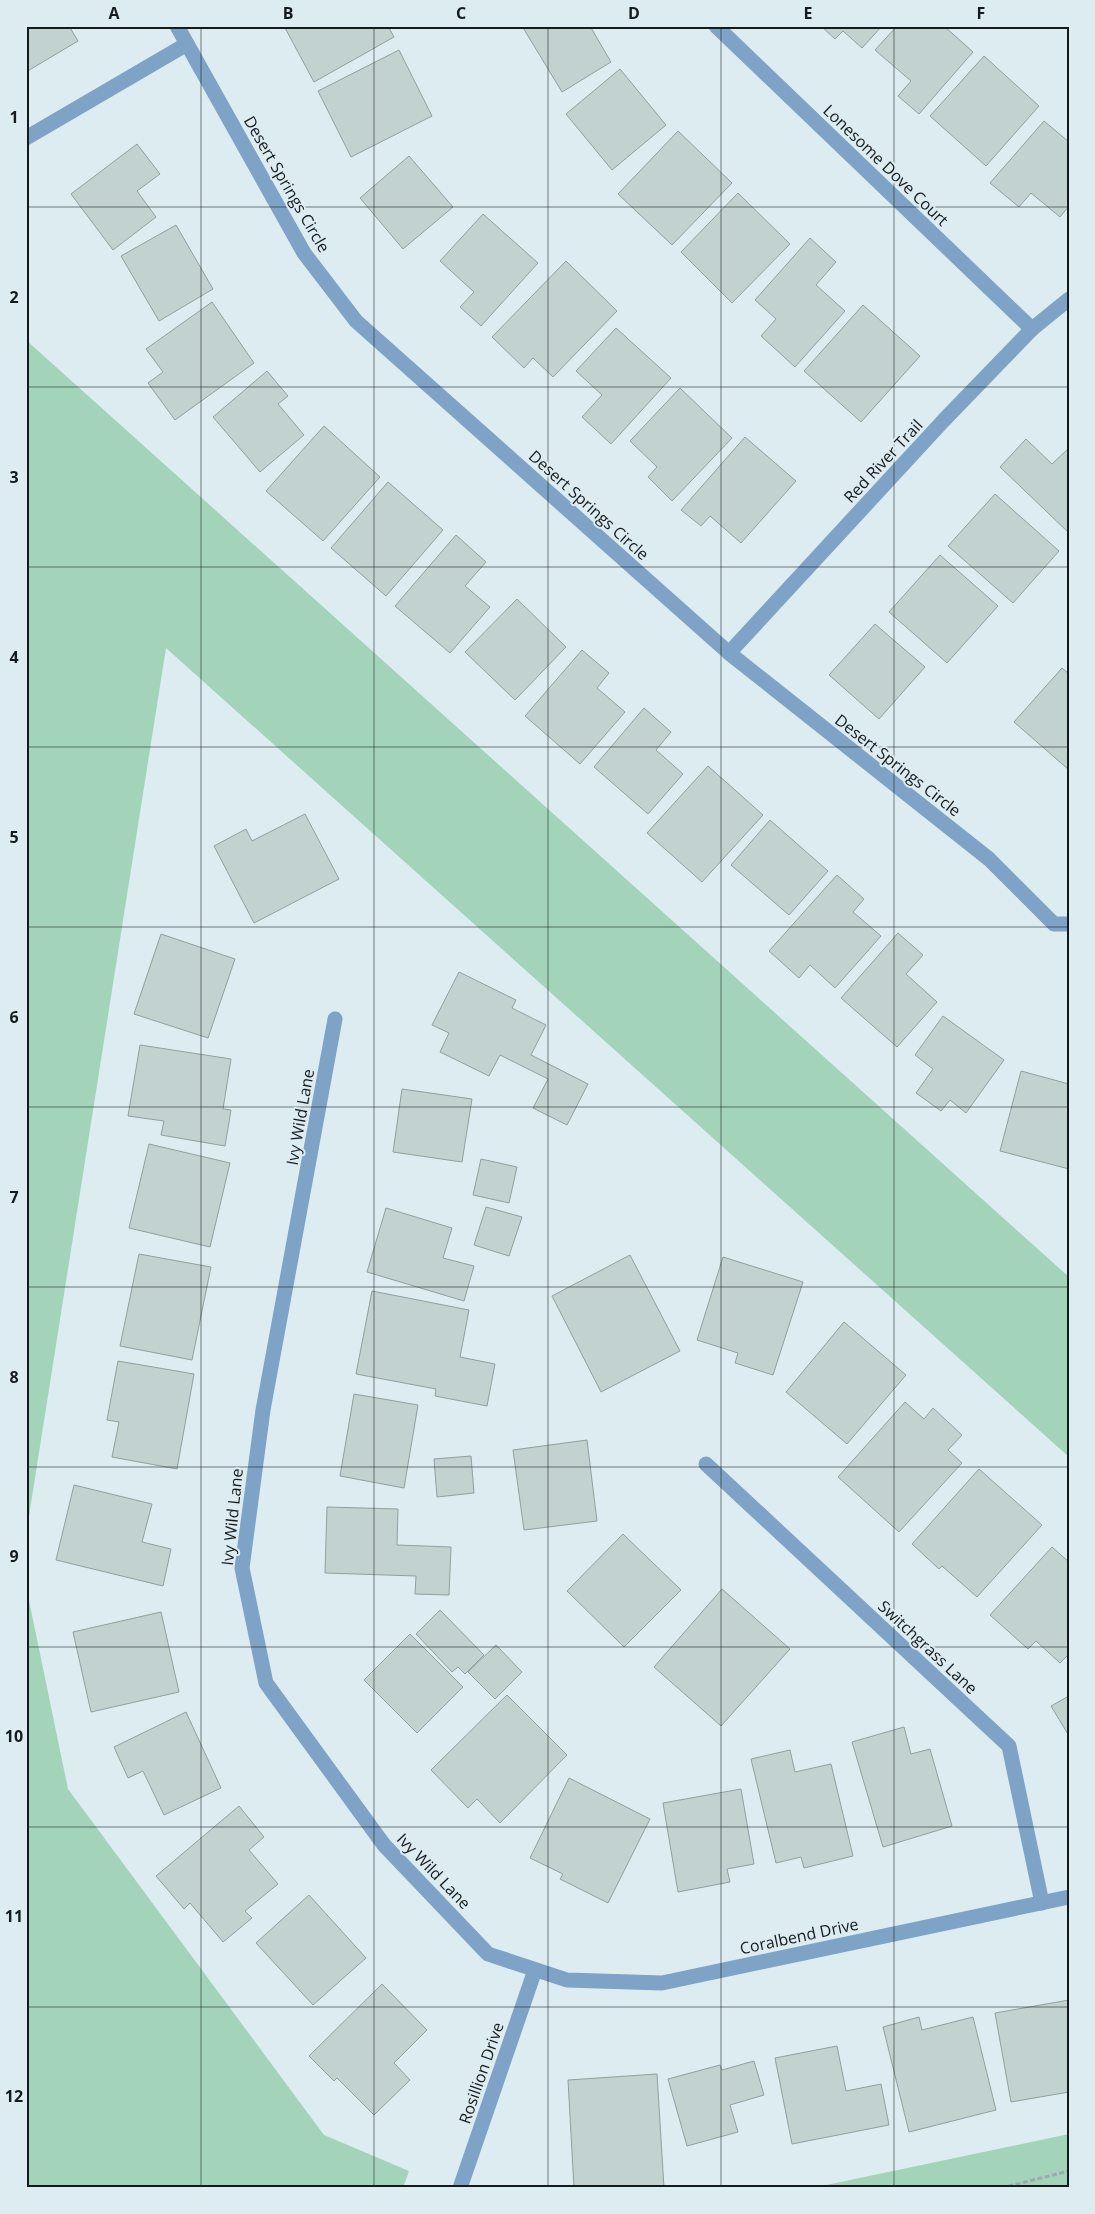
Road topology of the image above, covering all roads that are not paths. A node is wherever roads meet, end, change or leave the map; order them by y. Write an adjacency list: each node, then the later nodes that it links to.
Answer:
1 (178, 26): 3 (street, Desert Springs Circle)
2 (716, 26): 6 (street, Lonesome Dove Court)
3 (187, 44): 4 (street); 7 (street, Desert Springs Circle)
4 (26, 138)
5 (1069, 298): 6 (street, Red River Trail)
6 (1032, 329): 7 (street, Red River Trail)
7 (729, 653): 8 (street, Desert Springs Circle)
8 (1069, 924)
9 (336, 1020): 13 (street, Ivy Wild Lane)
10 (706, 1464): 12 (street, Switchgrass Lane)
11 (1069, 1897): 12 (street, Coralbend Drive)
12 (1042, 1902): 13 (street, Coralbend Drive)
13 (535, 1970): 14 (street, Rosillion Drive)
14 (460, 2188)

